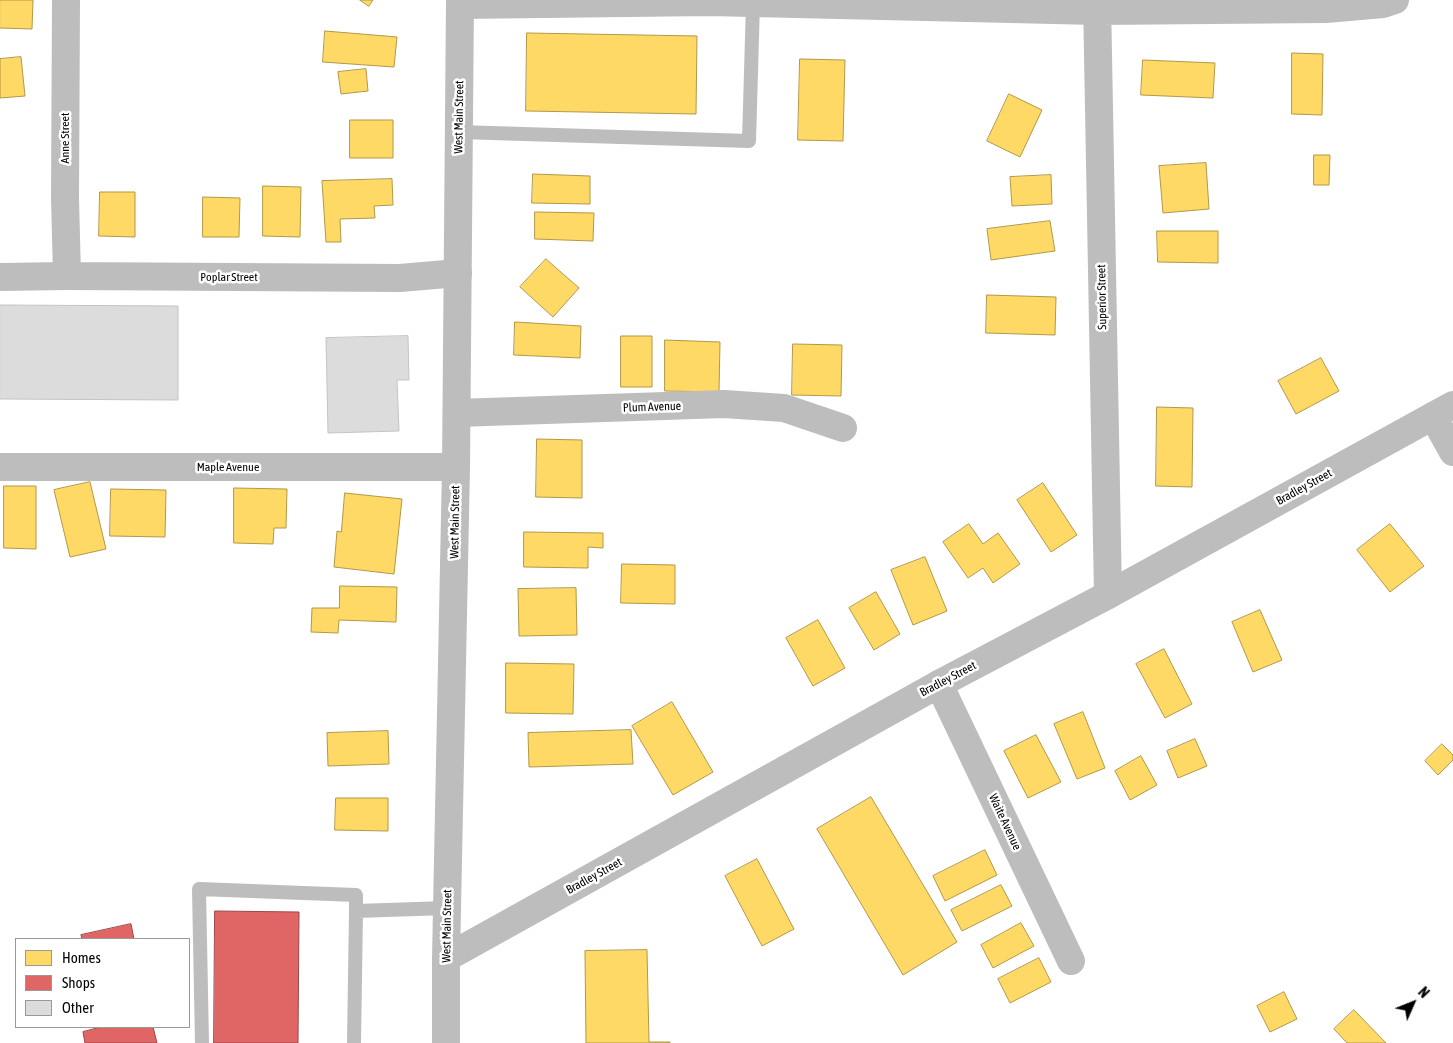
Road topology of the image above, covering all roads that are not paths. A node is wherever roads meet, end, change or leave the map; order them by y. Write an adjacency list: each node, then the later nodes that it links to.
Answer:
1 (66, 0): 8 (street, Anne Street)
2 (1395, 0): 5 (street)
3 (460, 3): 4 (street); 6 (street, West Main Street)
4 (753, 3): 5 (street); 6 (lane)
5 (1097, 6): 16 (street, Superior Street)
6 (459, 132): 7 (street, West Main Street)
7 (458, 273): 8 (street, Poplar Street); 11 (street, West Main Street)
8 (67, 276): 9 (street, Poplar Street)
9 (0, 277)
10 (1443, 410): 13 (street); 16 (street, Bradley Street)
11 (457, 413): 12 (street, Plum Avenue); 15 (street, West Main Street)
12 (843, 428)
13 (1453, 452)
14 (0, 467): 15 (street, Maple Avenue)
15 (456, 467): 18 (street, West Main Street)
16 (1108, 595): 17 (street, Bradley Street)
17 (938, 684): 20 (street, Bradley Street); 21 (street, Waite Avenue)
18 (447, 908): 19 (lane); 20 (street, West Main Street)
19 (356, 911): 22 (lane); 23 (lane)
20 (446, 958): 24 (street, West Main Street)
21 (1070, 961)
22 (202, 1043)
23 (354, 1043)
24 (446, 1043)

